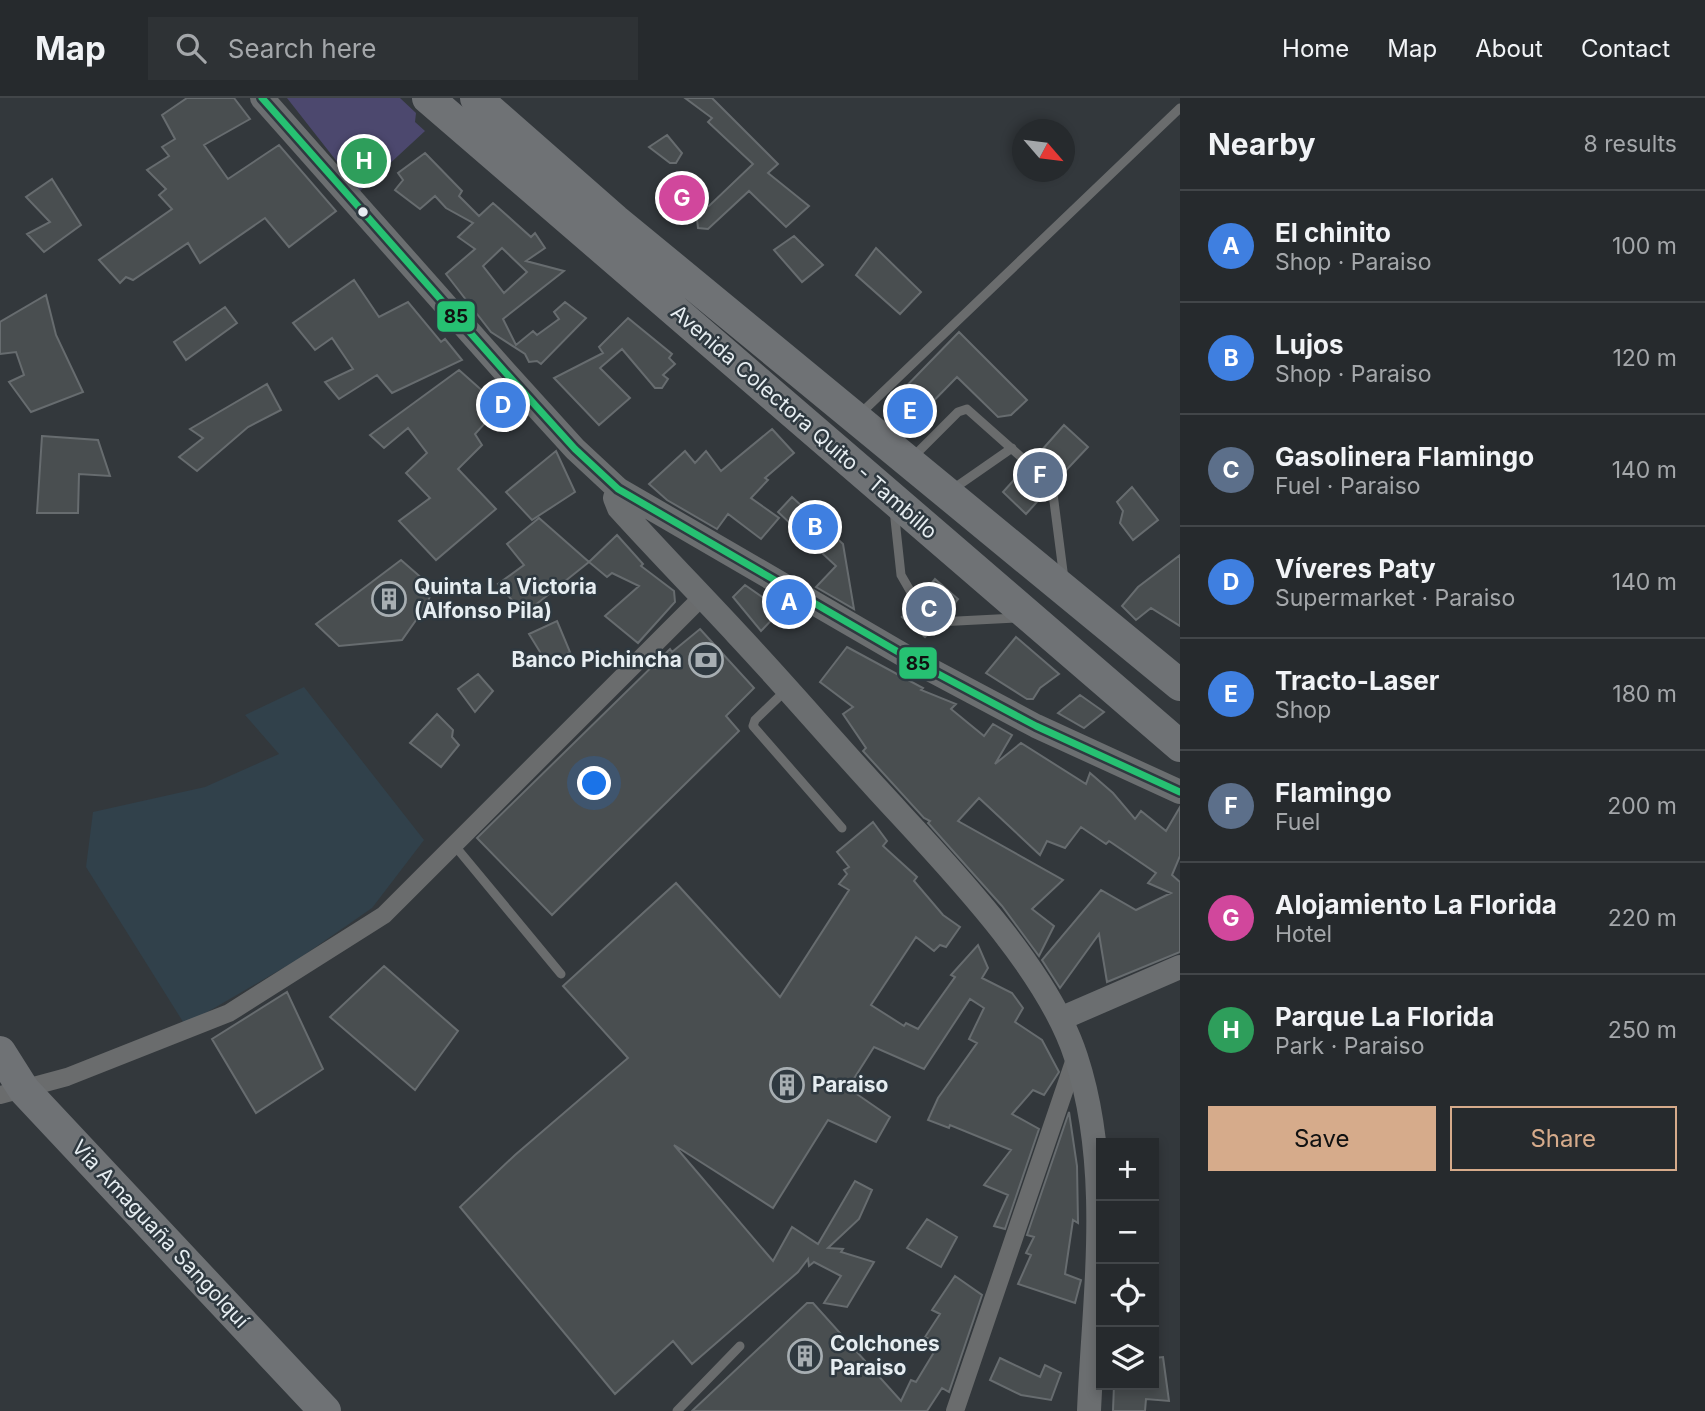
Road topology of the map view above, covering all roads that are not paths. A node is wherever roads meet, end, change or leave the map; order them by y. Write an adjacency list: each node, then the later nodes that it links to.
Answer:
1 (261, 98): 10 (street)
2 (428, 98): 12 (highway, Avenida Colectora Quito - Tambillo)
3 (476, 98): 5 (highway, Avenida Colectora Quito - Tambillo)
4 (1180, 108): 5 (lane)
5 (856, 417): 7 (highway, Avenida Colectora Quito - Tambillo)
6 (1012, 448): 7 (lane); 8 (lane); 11 (lane)
7 (908, 461): 11 (highway, Avenida Colectora Quito - Tambillo)
8 (1029, 464)
9 (1052, 486): 13 (lane)
10 (618, 489): 14 (street); 21 (street)
11 (947, 493): 13 (highway, Avenida Colectora Quito - Tambillo)
12 (892, 498): 15 (lane); 16 (highway, Avenida Colectora Quito - Tambillo)
13 (1066, 591): 18 (highway, Avenida Colectora Quito - Tambillo)
14 (702, 597): 19 (street); 23 (street)
15 (916, 601)
16 (1030, 617): 17 (lane); 20 (highway, Avenida Colectora Quito - Tambillo)
17 (938, 622)
18 (1180, 685)
19 (787, 689): 22 (lane); 26 (street)
20 (1180, 746)
21 (1180, 792)
22 (842, 828)
23 (455, 846): 25 (lane); 29 (street)
24 (1180, 967): 26 (street)
25 (561, 974)
26 (1060, 1019): 28 (street)
27 (0, 1052): 29 (highway, Via Amaguaña Sangolquí)
28 (1076, 1056): 33 (street); 34 (street)
29 (12, 1092): 31 (highway, Via Amaguaña Sangolquí)
30 (740, 1346): 32 (lane)
31 (325, 1411)
32 (677, 1411)
33 (955, 1411)
34 (1089, 1411)

